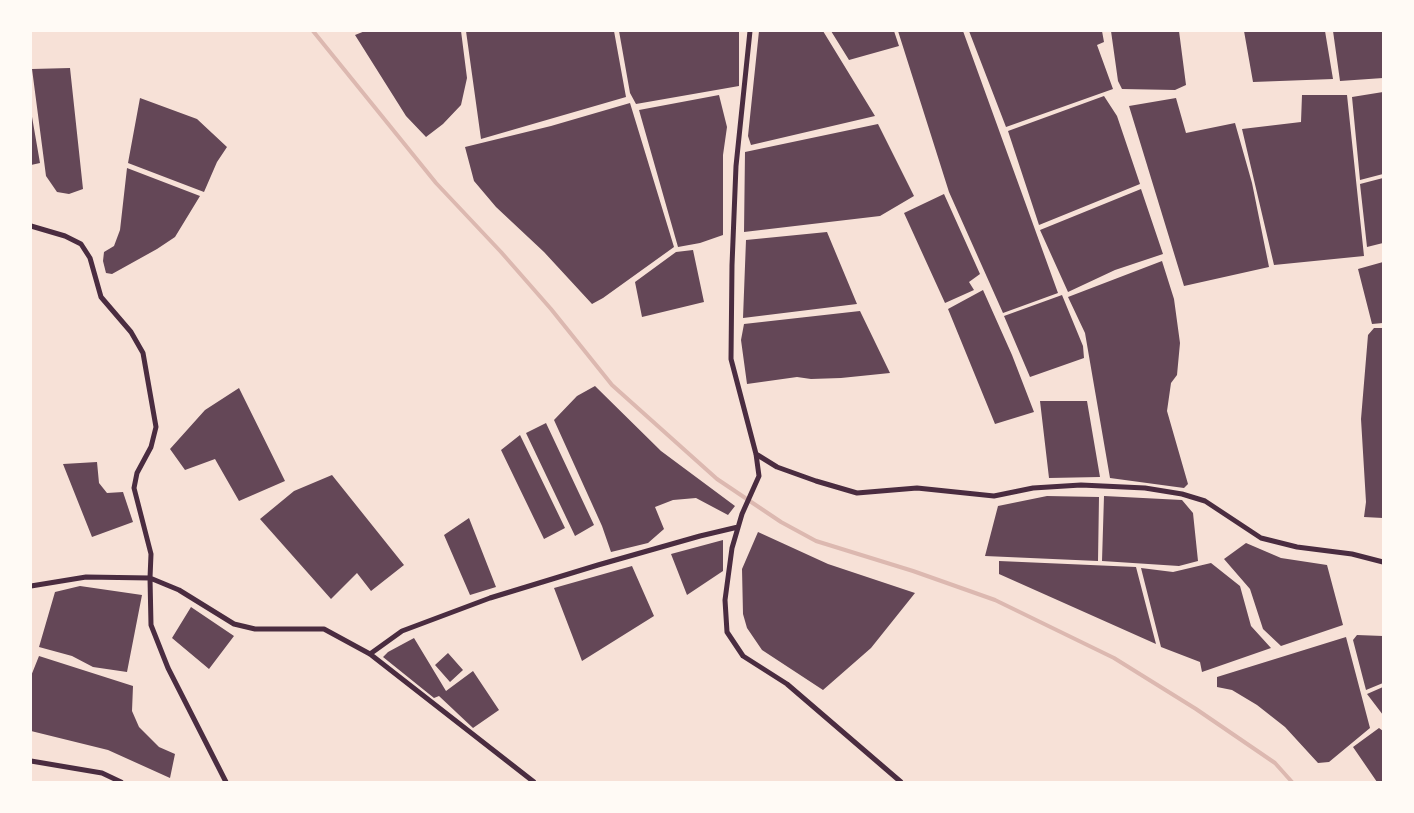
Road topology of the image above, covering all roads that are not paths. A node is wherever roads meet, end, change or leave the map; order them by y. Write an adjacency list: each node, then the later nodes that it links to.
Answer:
1 (750, 31): 3 (street)
2 (31, 226): 6 (street)
3 (756, 454): 4 (street); 5 (street)
4 (738, 527): 8 (street); 13 (street)
5 (1383, 562)
6 (150, 578): 7 (street); 8 (street); 11 (street)
7 (31, 586)
8 (370, 654): 12 (street)
9 (31, 761): 10 (street)
10 (121, 782)
11 (226, 782)
12 (534, 782)
13 (901, 782)

